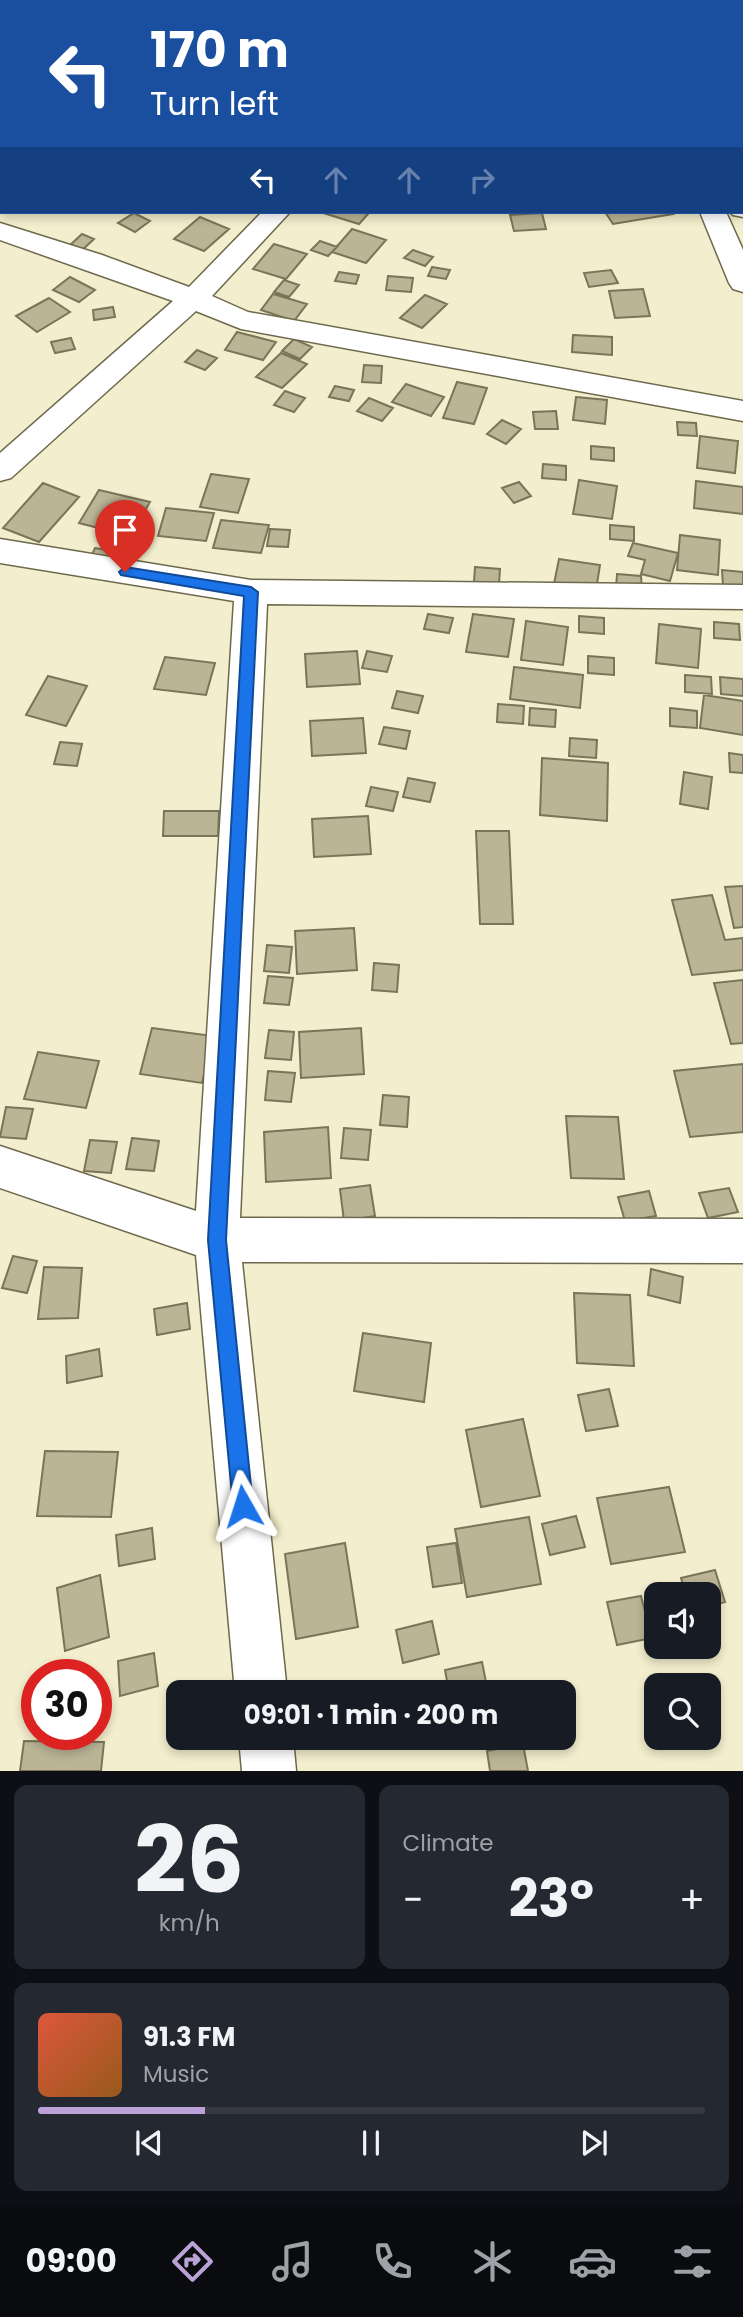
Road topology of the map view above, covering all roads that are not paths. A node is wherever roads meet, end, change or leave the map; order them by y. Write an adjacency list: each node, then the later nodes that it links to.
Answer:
1 (18, 214): 4 (street)
2 (275, 214): 6 (street)
3 (714, 214): 5 (street)
4 (0, 231): 6 (street)
5 (743, 283)
6 (194, 298): 7 (street); 8 (street)
7 (743, 411)
8 (0, 470)
9 (0, 551): 10 (street)
10 (251, 592): 11 (street); 13 (street)
11 (743, 597)
12 (0, 1167): 13 (street)
13 (217, 1240): 14 (street); 15 (street)
14 (743, 1241)
15 (260, 1680)
16 (267, 1750): 17 (street)
17 (269, 1771)

